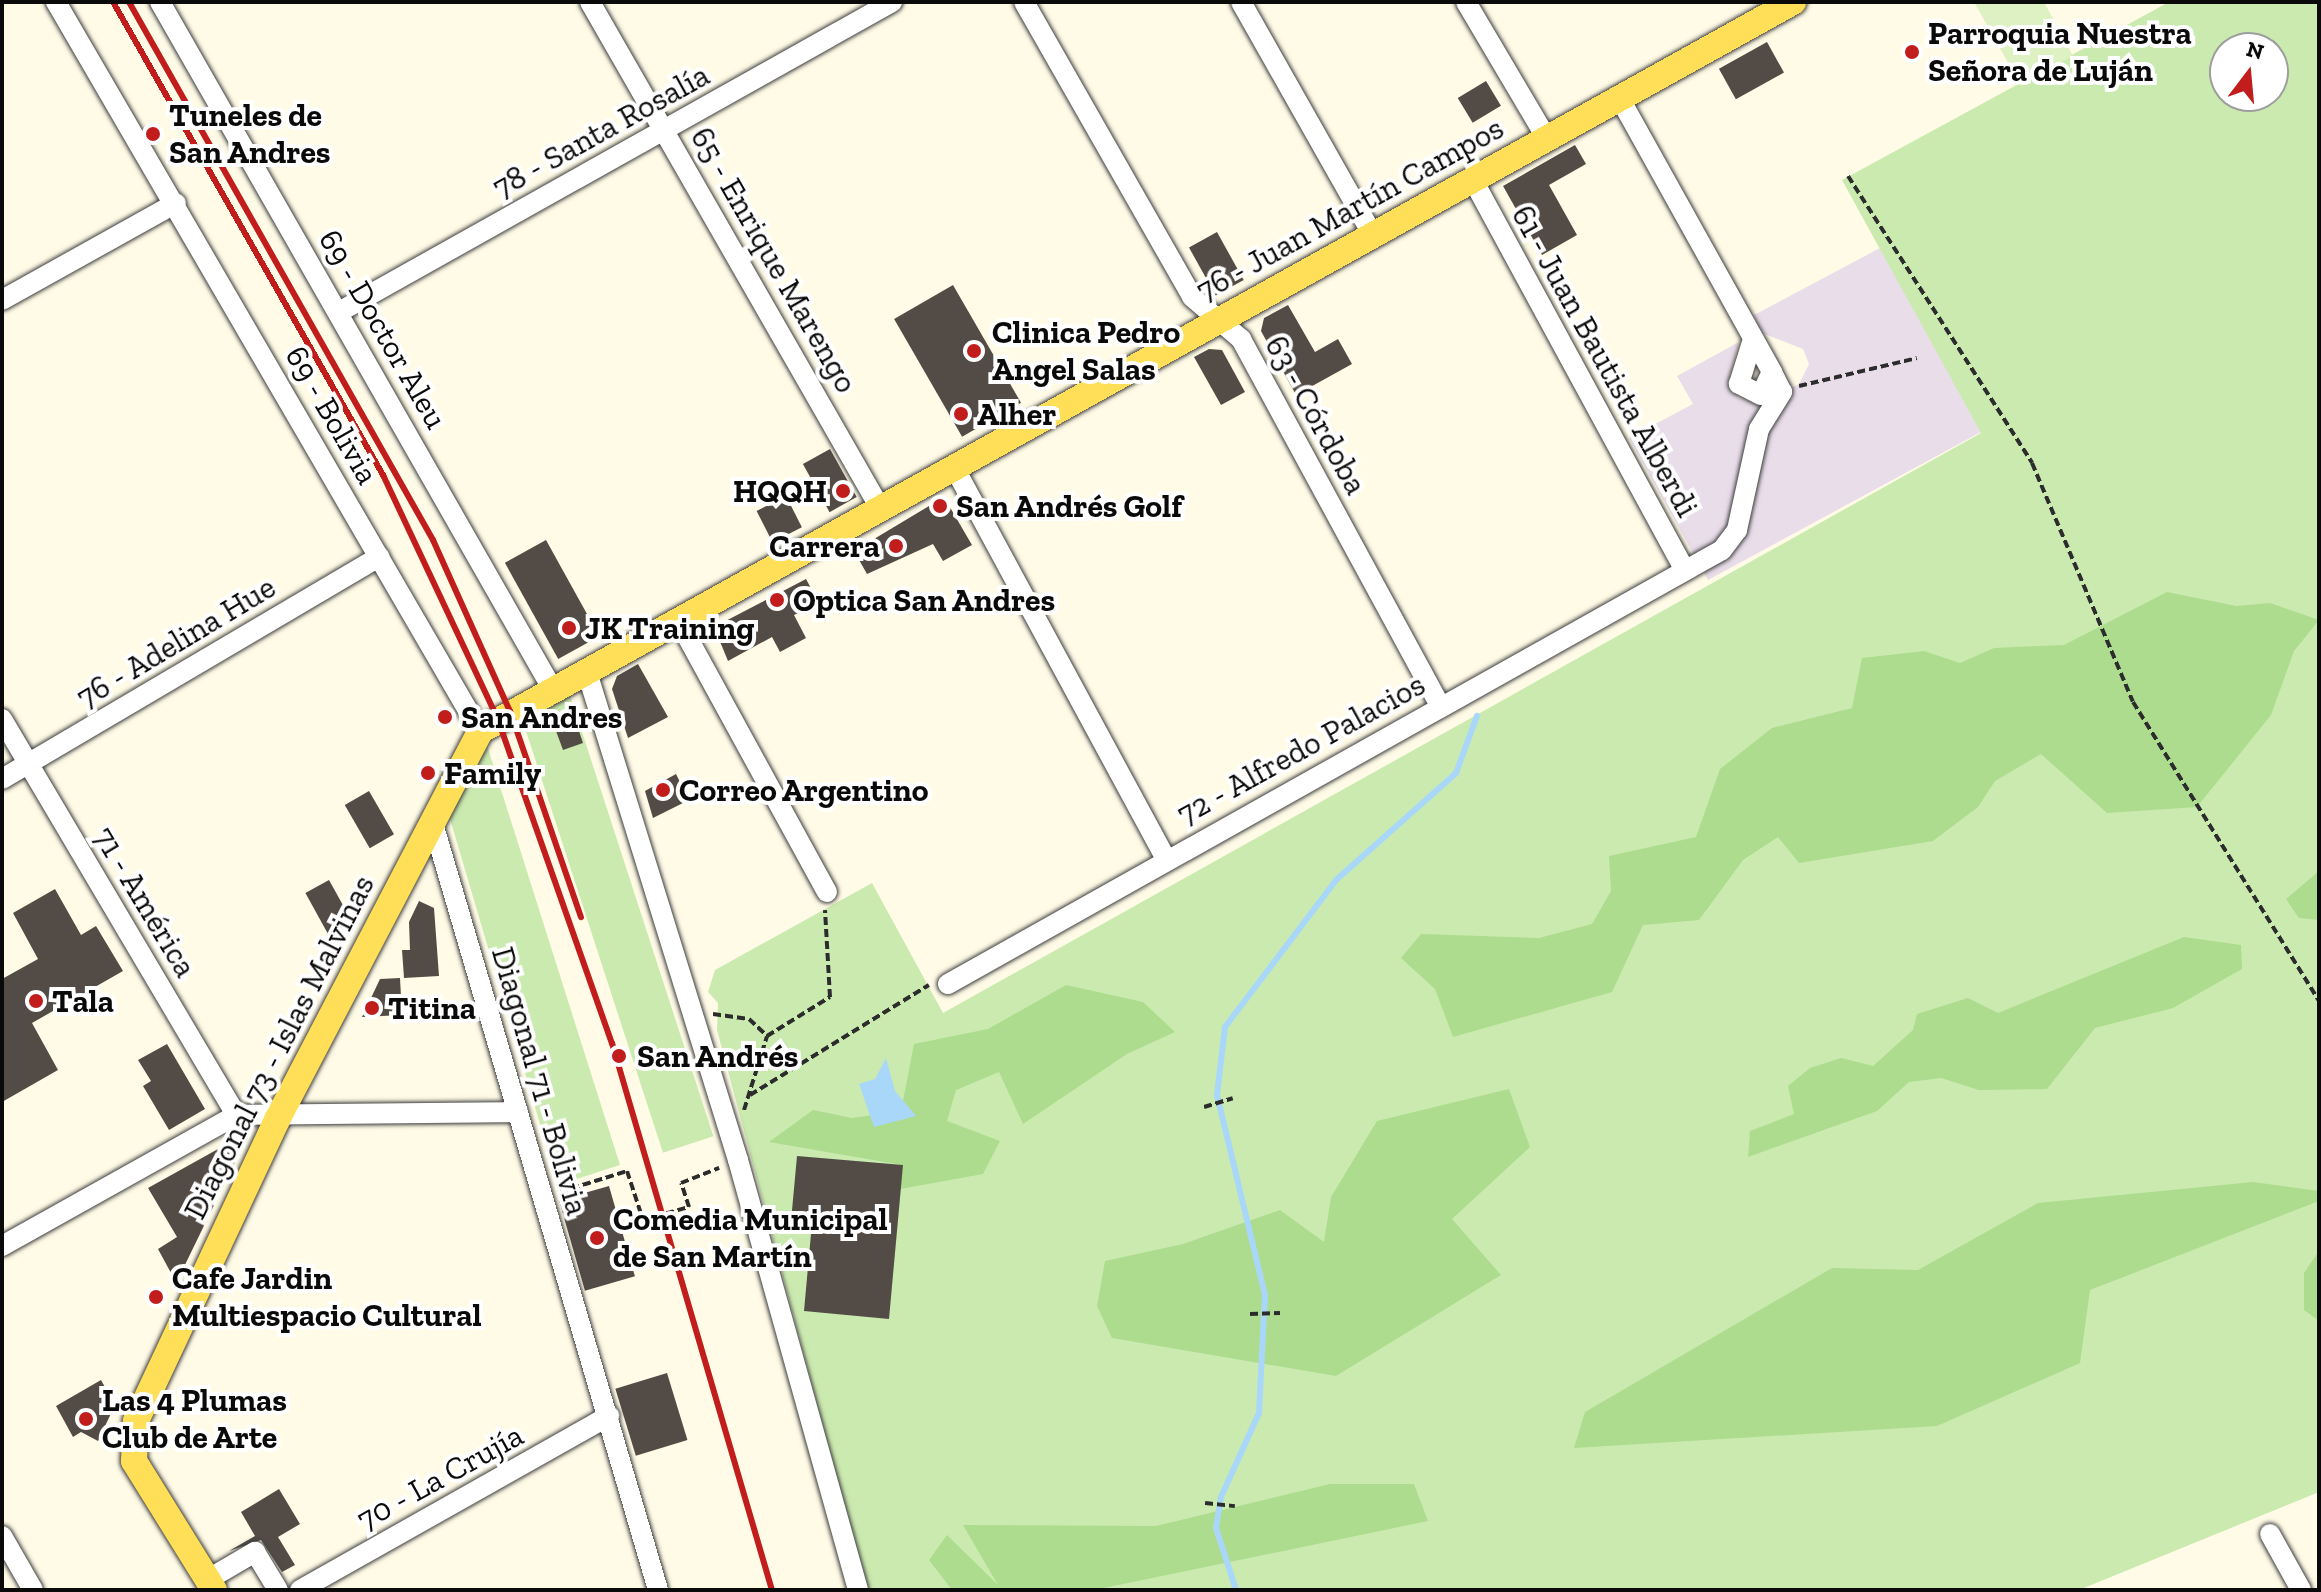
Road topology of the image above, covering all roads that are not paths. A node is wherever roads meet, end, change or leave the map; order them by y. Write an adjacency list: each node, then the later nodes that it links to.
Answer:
1 (56, 2): 11 (street, 69 - Bolivia)
2 (72, 2): 11 (street, 69 - Bolivia)
3 (160, 2): 18 (street, 69 - Doctor Aleu)
4 (590, 2): 12 (street, 65 - Enrique Marengo)
5 (892, 2): 12 (street, 78 - Santa Rosalía)
6 (1024, 2): 19 (street, 63 - Córdoba)
7 (1241, 2): 16 (street)
8 (1466, 2): 13 (street)
9 (1779, 5): 10 (main road, 76 - Juan Martín Campos)
10 (1619, 97): 13 (main road, 76 - Juan Martín Campos); 20 (street)
11 (132, 130): 15 (street, 69 - Bolivia)
12 (665, 130): 18 (street, 78 - Santa Rosalía); 23 (street, 65 - Enrique Marengo)
13 (1547, 139): 14 (main road, 76 - Juan Martín Campos)
14 (1473, 180): 16 (main road, 76 - Juan Martín Campos); 25 (street, 61 - Juan Bautista Alberdi)
15 (176, 203): 17 (street); 24 (street, 69 - Bolivia)
16 (1373, 235): 19 (main road, 76 - Juan Martín Campos)
17 (2, 300)
18 (339, 312): 28 (street, 69 - Doctor Aleu)
19 (1218, 321): 22 (main road, 76 - Juan Martín Campos); 29 (street, 63 - Córdoba)
20 (1753, 339): 21 (street); 21 (street)
21 (1772, 372): 25 (street, 72 - Alfredo Palacios)
22 (954, 467): 23 (main road, 76 - Juan Martín Campos); 35 (street)
23 (880, 508): 26 (main road, 76 - Juan Martín Campos)
24 (379, 557): 31 (street, 69 - Bolivia); 32 (street, 76 - Adelina Hue)
25 (1685, 570): 29 (street, 72 - Alfredo Palacios)
26 (678, 620): 27 (main road, 76 - Juan Martín Campos); 36 (street)
27 (586, 669): 28 (main road, 76 - Juan Martín Campos); 50 (street)
28 (552, 688): 31 (main road, 76 - Juan Martín Campos)
29 (1440, 706): 35 (street, 72 - Alfredo Palacios)
30 (2, 719): 32 (street, 71 - América)
31 (480, 731): 34 (main road, Diagonal 73 - Islas Malvinas)
32 (28, 764): 33 (street, 76 - Adelina Hue); 39 (street, 71 - América)
33 (2, 779)
34 (432, 820): 38 (street, Diagonal 71 - Bolivia); 40 (main road, Diagonal 73 - Islas Malvinas)
35 (1166, 859): 37 (street, 72 - Alfredo Palacios)
36 (827, 892)
37 (948, 984)
38 (518, 1112): 40 (street); 42 (street, Diagonal 71 - Bolivia)
39 (236, 1115): 40 (street); 41 (street)
40 (278, 1118): 45 (main road, Diagonal 73 - Islas Malvinas)
41 (2, 1246)
42 (609, 1416): 48 (street, 70 - La Crujía); 49 (street, Diagonal 71 - Bolivia)
43 (2270, 1534): 51 (street)
44 (2, 1536): 46 (street)
45 (211, 1585): 47 (street)
46 (33, 1590)
47 (278, 1590)
48 (300, 1590)
49 (658, 1590)
50 (858, 1590)
51 (2301, 1590)

